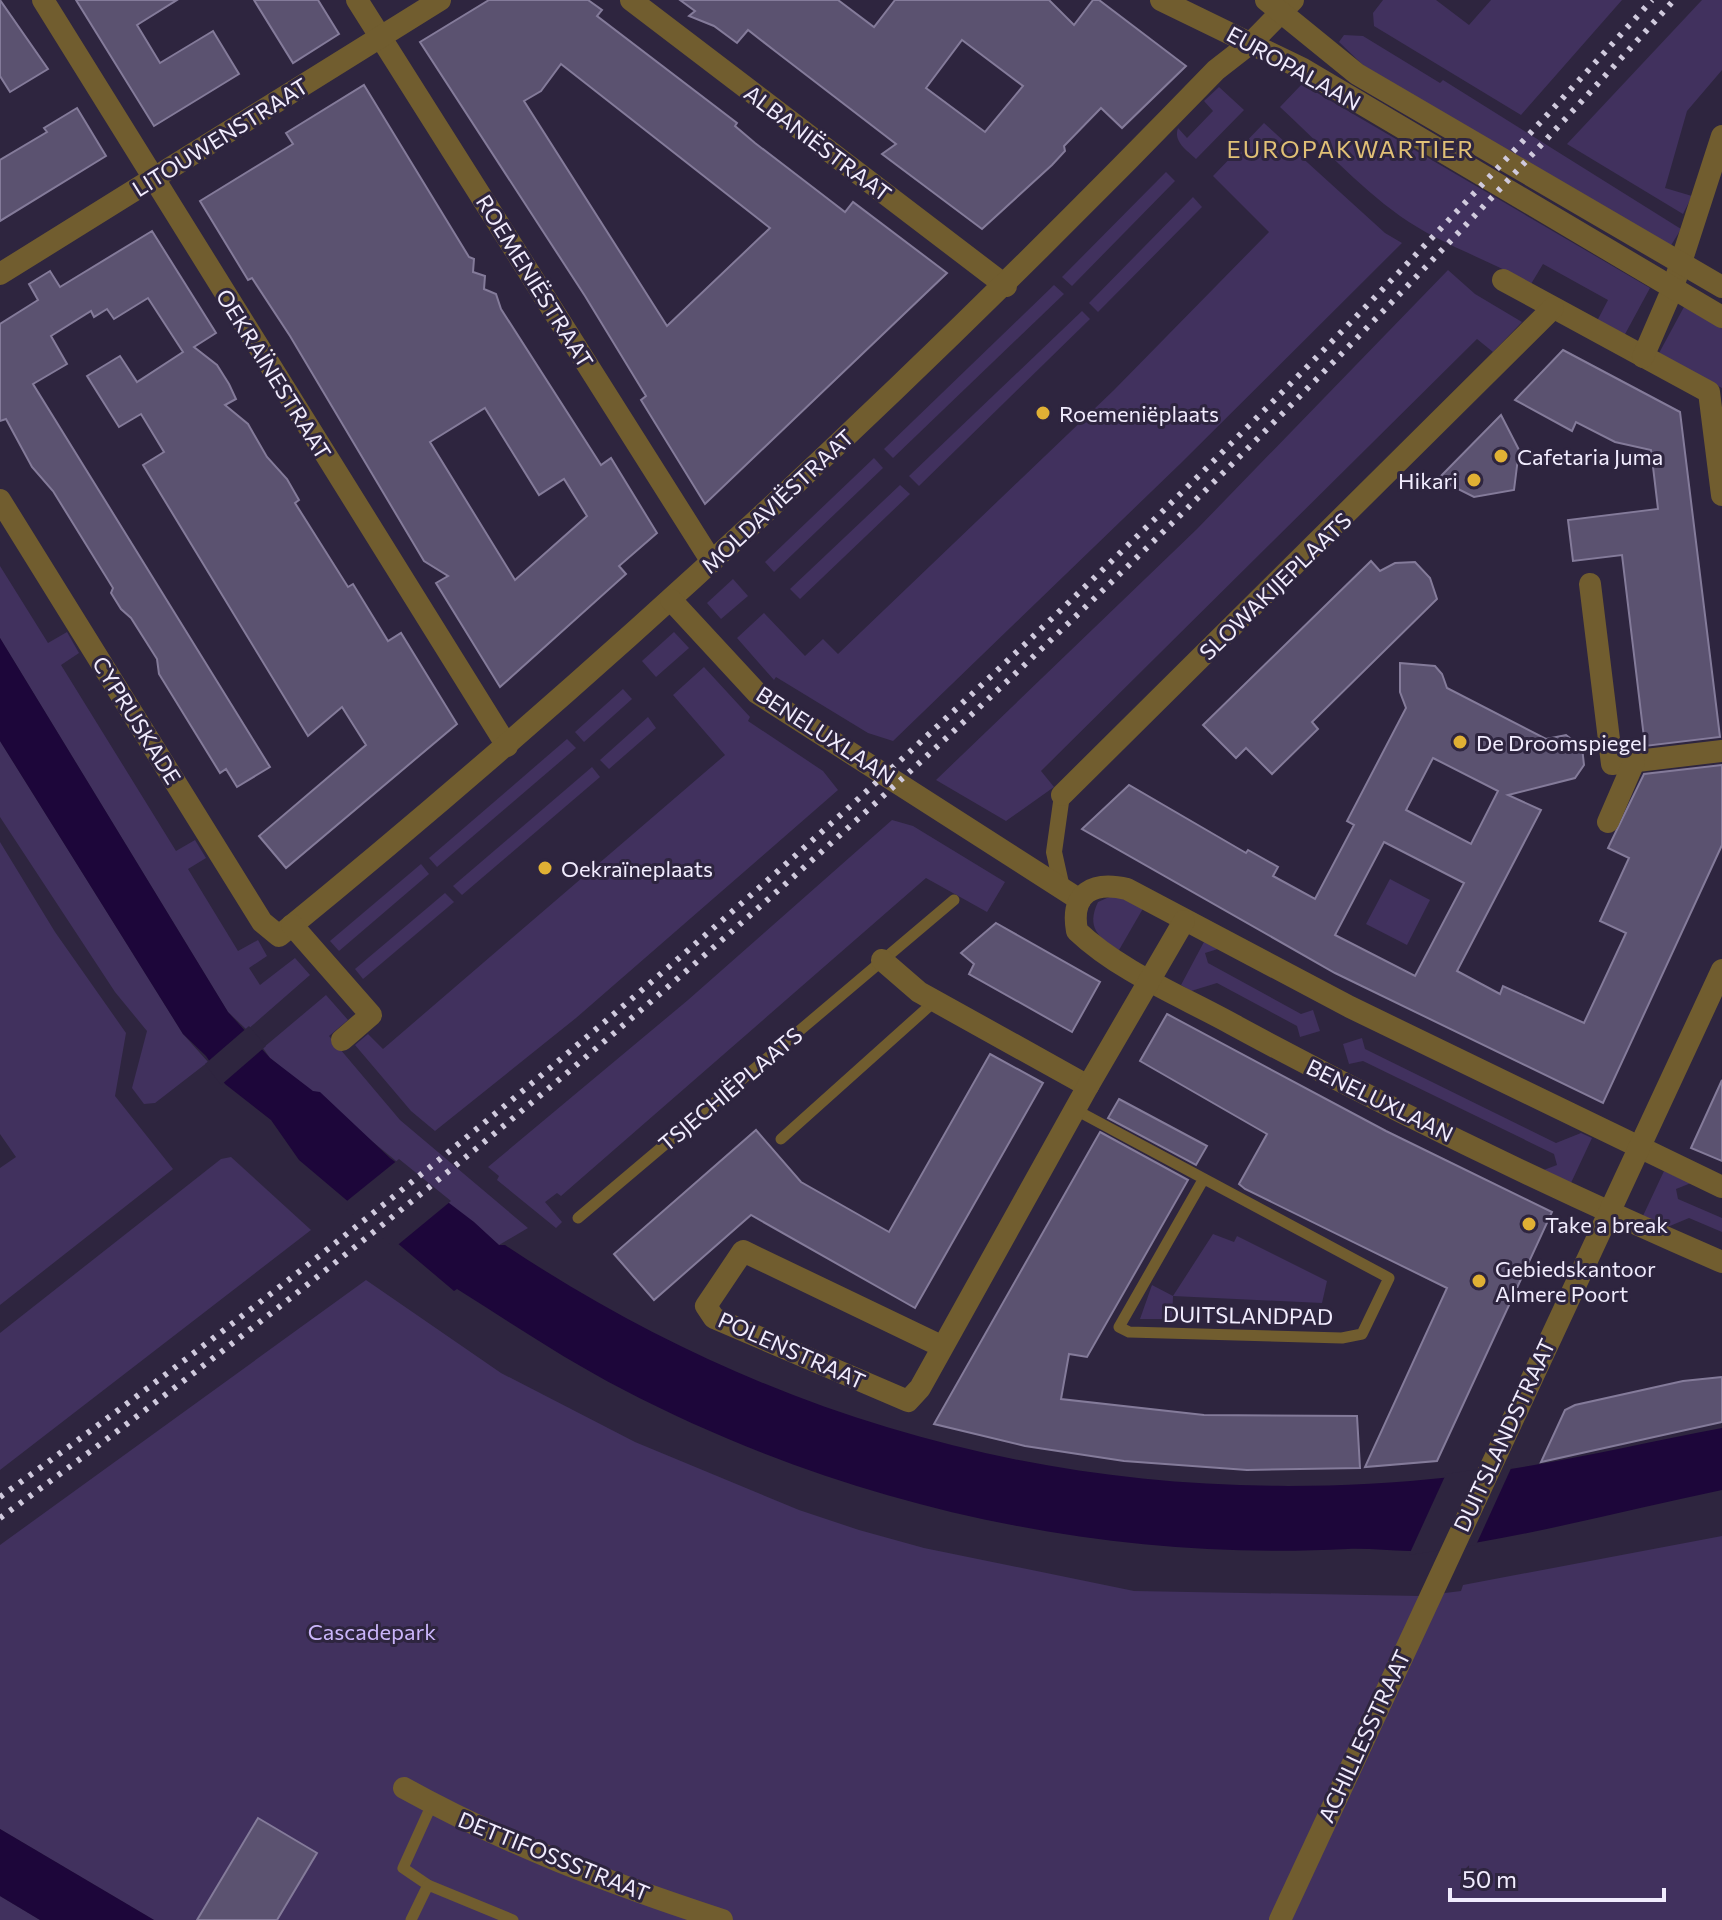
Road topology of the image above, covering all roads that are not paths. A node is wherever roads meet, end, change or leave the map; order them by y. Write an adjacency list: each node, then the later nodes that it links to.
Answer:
1 (43, 0): 10 (street, OEKRAÏNESTRAAT)
2 (357, 0): 7 (street, ROEMENIËSTRAAT)
3 (440, 0): 7 (street, LITOUWENSTRAAT)
4 (631, 0): 14 (street, ALBANIËSTRAAT)
5 (1161, 0): 8 (street, EUROPALAAN)
6 (1280, 4): 8 (street, MOLDAVIËSTRAAT); 11 (street, EUROPALAAN)
7 (380, 37): 10 (street, LITOUWENSTRAAT); 22 (street, ROEMENIËSTRAAT)
8 (1252, 42): 14 (street, MOLDAVIËSTRAAT); 16 (street, EUROPALAAN)
9 (1722, 136): 11 (street)
10 (152, 180): 12 (street, LITOUWENSTRAAT); 25 (street, OEKRAÏNESTRAAT)
11 (1681, 264): 15 (street, EUROPALAAN); 16 (street)
12 (0, 274)
13 (1503, 280): 17 (street)
14 (1006, 286): 22 (street, MOLDAVIËSTRAAT)
15 (1722, 287)
16 (1672, 290): 18 (street, EUROPALAAN); 19 (street)
17 (1553, 308): 19 (street); 28 (street, SLOWAKIJEPLAATS)
18 (1722, 317)
19 (1643, 357): 20 (street)
20 (1722, 495)
21 (0, 500): 33 (street, CYPRUSKADE)
22 (712, 562): 24 (street, MOLDAVIËSTRAAT)
23 (1590, 584): 27 (street)
24 (671, 600): 25 (street, MOLDAVIËSTRAAT); 30 (street, BENELUXLAAN)
25 (507, 746): 33 (street, MOLDAVIËSTRAAT)
26 (1722, 751): 27 (street)
27 (1634, 762): 29 (street)
28 (1062, 795): 30 (street, SLOWAKIJEPLAATS)
29 (1608, 822)
30 (1071, 894): 32 (street); 36 (street, BENELUXLAAN)
31 (954, 900): 34 (lane, TSJECHIËPLAATS)
32 (1184, 921): 36 (street, POLENSTRAAT); 42 (street)
33 (285, 930): 38 (street)
34 (882, 960): 37 (street); 46 (lane, TSJECHIËPLAATS)
35 (1722, 970): 42 (street, DUITSLANDSTRAAT)
36 (1151, 979): 39 (street, POLENSTRAAT); 45 (street, BENELUXLAAN)
37 (935, 1001): 39 (street); 41 (lane)
38 (342, 1040)
39 (1088, 1086): 40 (street, POLENSTRAAT)
40 (1074, 1109): 43 (lane); 48 (street, POLENSTRAAT)
41 (781, 1139)
42 (1637, 1149): 44 (street); 45 (street, DUITSLANDSTRAAT)
43 (1203, 1180): 43 (lane, DUITSLANDPAD)
44 (1722, 1187)
45 (1607, 1212): 47 (street, BENELUXLAAN); 49 (street, DUITSLANDSTRAAT)
46 (578, 1218)
47 (1722, 1262)
48 (941, 1346): 48 (street, POLENSTRAAT)
49 (1449, 1553): 56 (street, ACHILLESSTRAAT)
50 (404, 1788): 51 (street, DETTIFOSSSTRAAT)
51 (432, 1804): 52 (lane, DETTIFOSSSTRAAT); 55 (street, DETTIFOSSSTRAAT)
52 (428, 1885): 53 (lane); 54 (lane, DETTIFOSSSTRAAT)
53 (411, 1920)
54 (513, 1920)
55 (722, 1920)
56 (1280, 1920)

